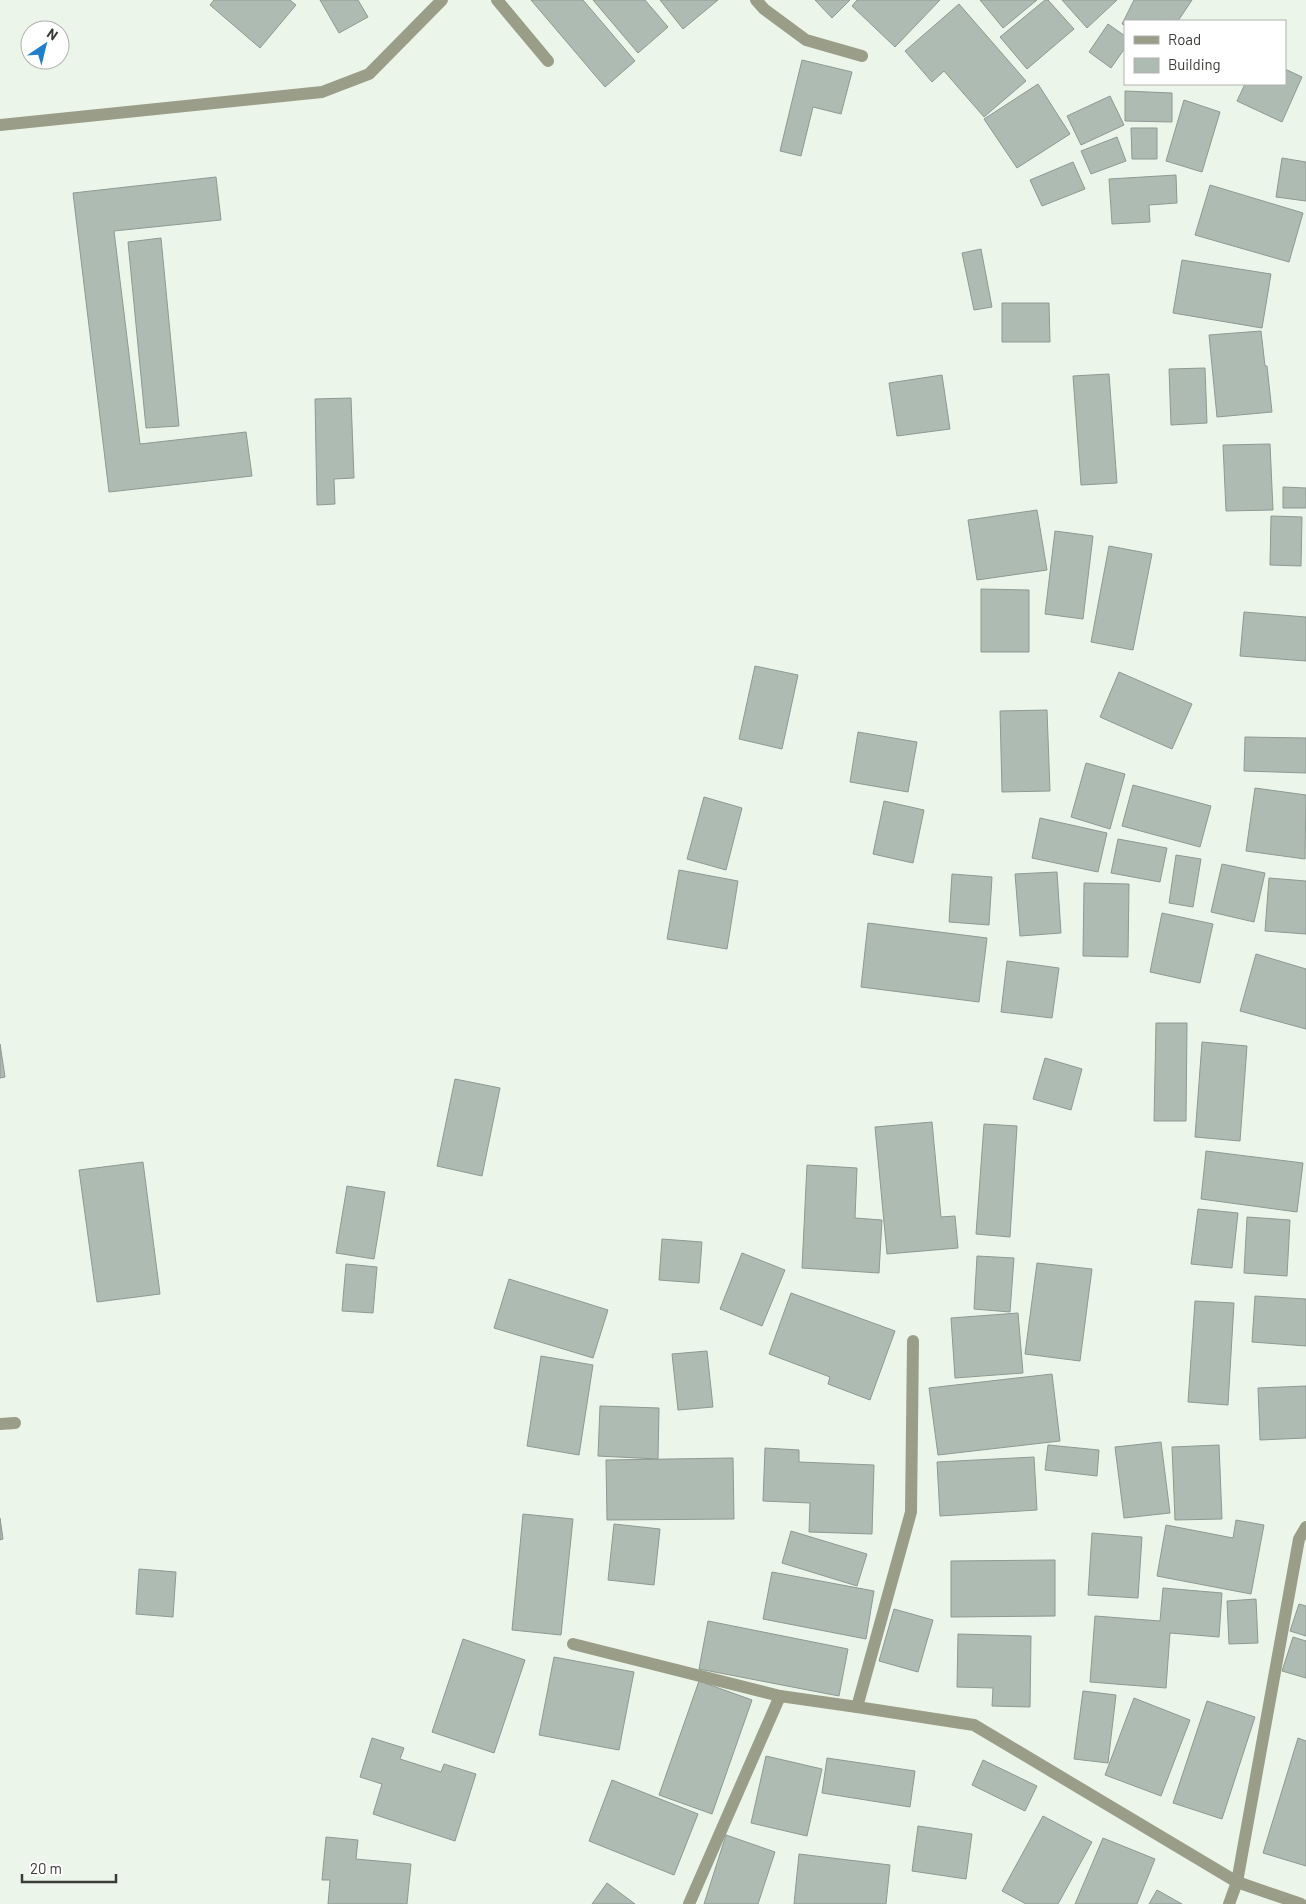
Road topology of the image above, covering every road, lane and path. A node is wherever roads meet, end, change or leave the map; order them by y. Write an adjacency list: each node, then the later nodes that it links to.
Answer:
1 (442, 0): 6 (street)
2 (497, 0): 5 (street)
3 (756, 0): 4 (street)
4 (862, 56)
5 (548, 61)
6 (0, 125)
7 (913, 1341): 13 (street)
8 (15, 1423): 9 (street)
9 (0, 1424)
10 (1306, 1527): 14 (street)
11 (573, 1644): 12 (street)
12 (780, 1696): 13 (street); 15 (street)
13 (857, 1707): 14 (street)
14 (1237, 1882): 16 (street); 17 (street)
15 (689, 1904)
16 (1230, 1904)
17 (1301, 1904)

